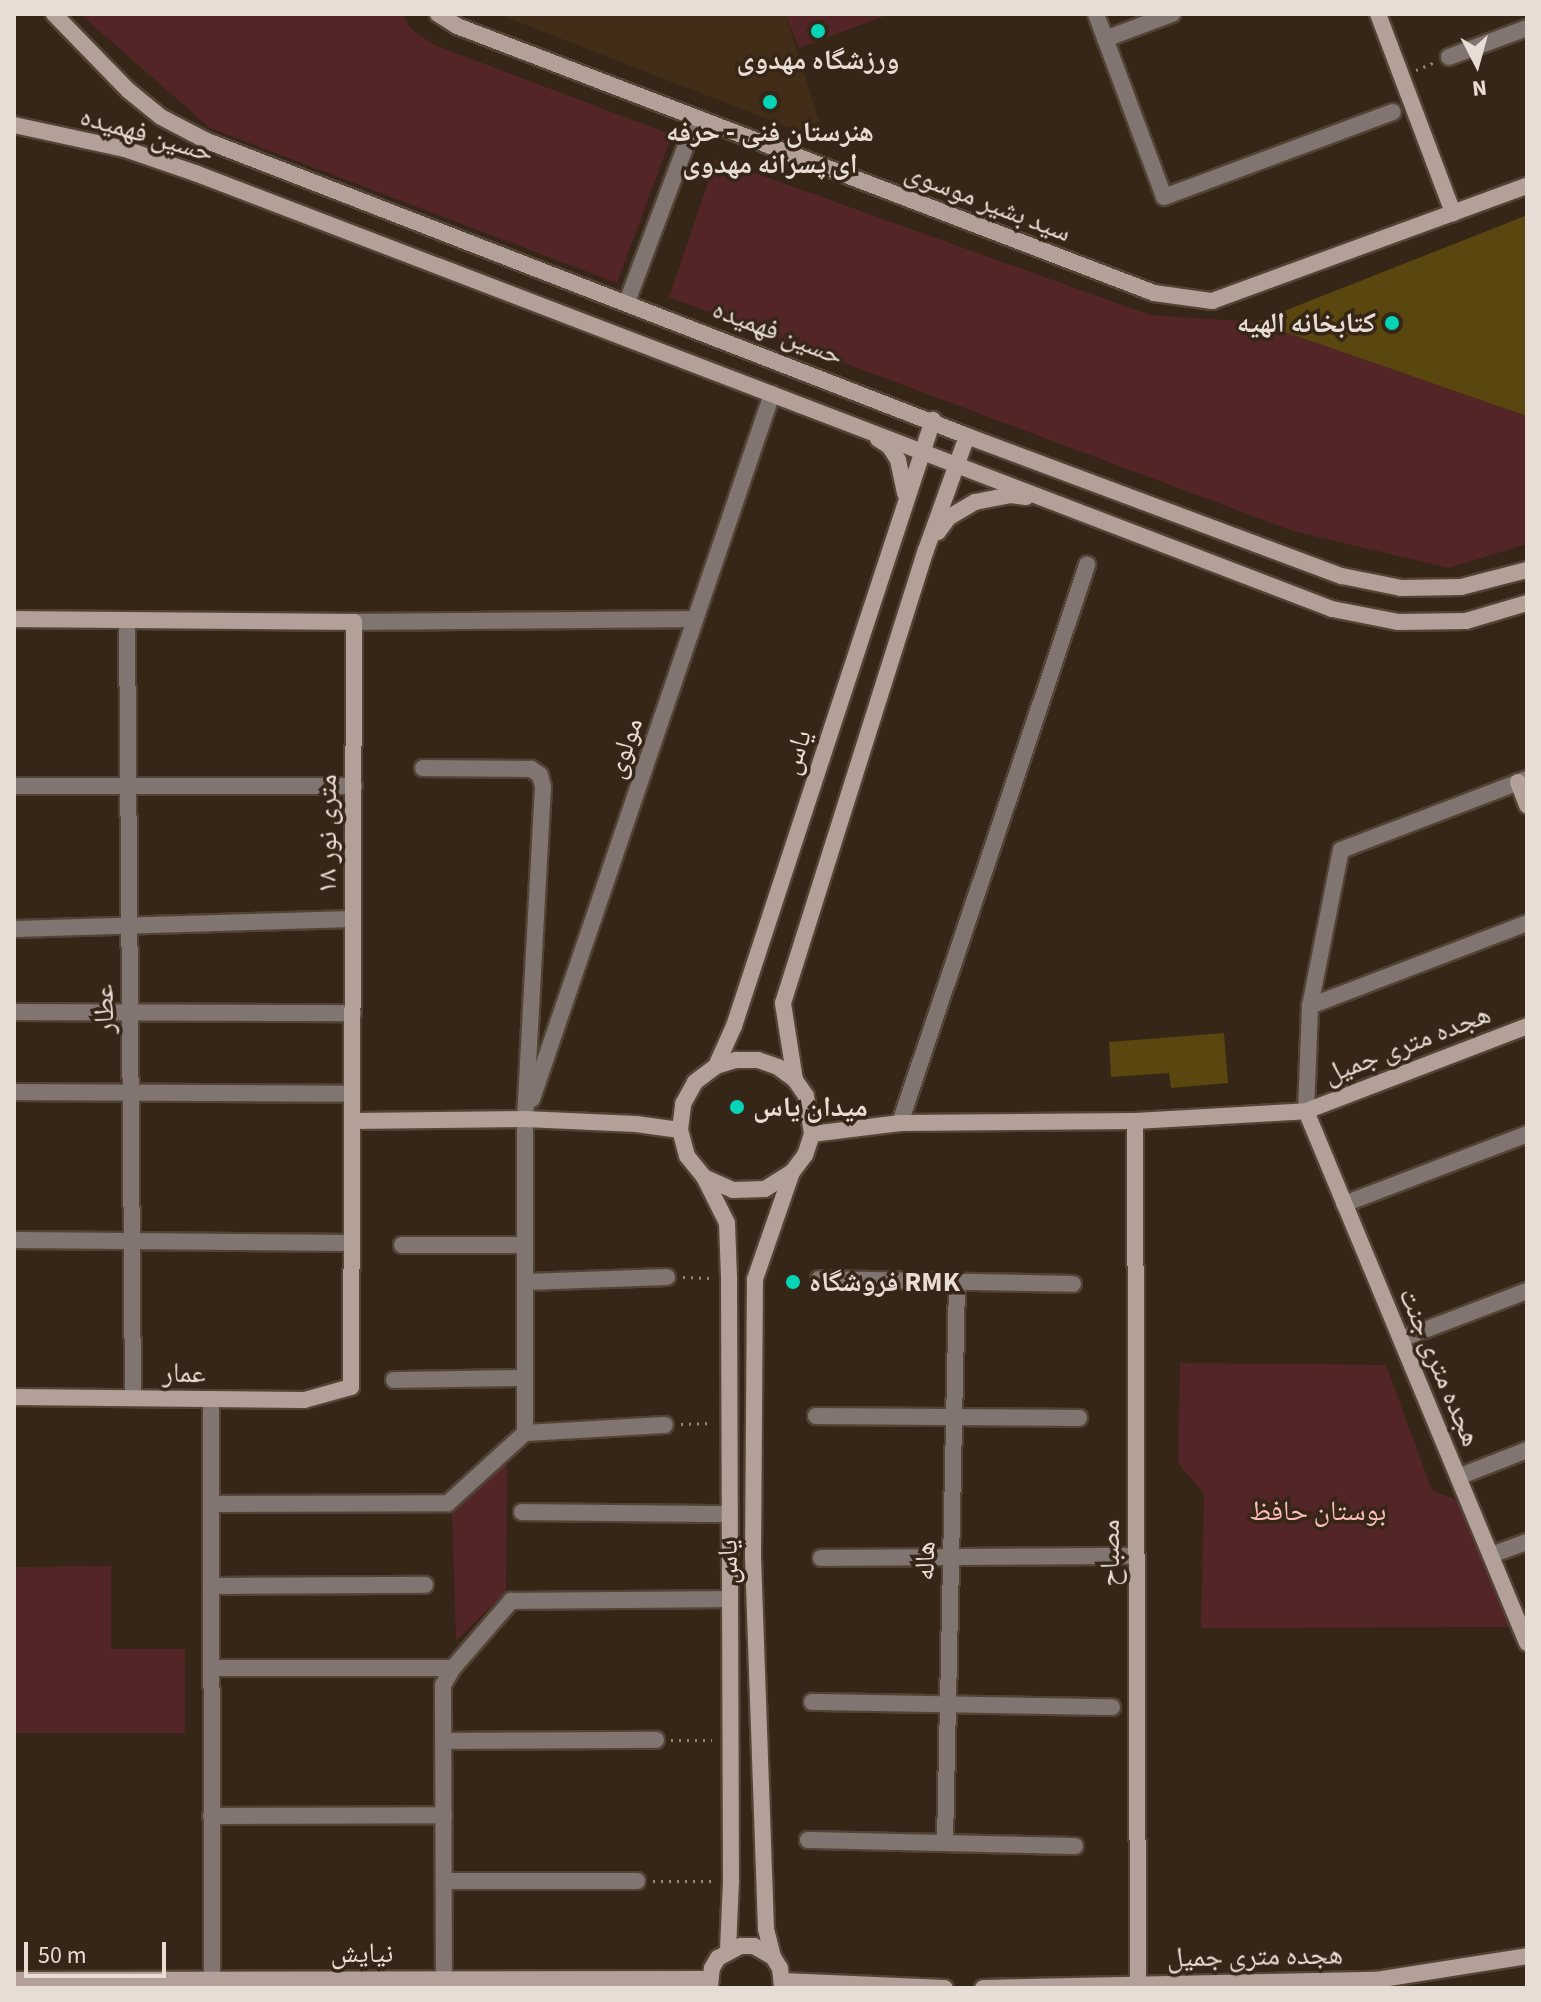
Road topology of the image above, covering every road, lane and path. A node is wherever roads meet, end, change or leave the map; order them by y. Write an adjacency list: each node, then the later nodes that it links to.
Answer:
1 (54, 14): 15 (street, حسین فهمیده)
2 (438, 14): 11 (street, سید بشیر موسوی)
3 (1096, 14): 7 (street)
4 (1172, 14): 7 (street)
5 (1378, 14): 9 (street)
6 (1527, 28): 8 (street)
7 (1105, 39): 10 (street)
8 (1449, 57): 9 (path)
9 (1401, 75): 14 (street)
10 (1393, 112)
11 (696, 118): 14 (street, سید بشیر موسوی); 15 (street)
12 (14, 125): 16 (street, حسین فهمیده)
13 (1527, 186): 14 (street, سید بشیر موسوی)
14 (1453, 213)
15 (627, 302): 17 (street, حسین فهمیده)
16 (772, 394): 18 (street, حسین فهمیده); 29 (street, مولوی)
17 (933, 420): 19 (street, حسین فهمیده); 20 (street, یاس)
18 (863, 429): 20 (street, حسین فهمیده); 23 (street)
19 (967, 436): 21 (street); 26 (street, حسین فهمیده)
20 (921, 452): 21 (street, حسین فهمیده); 23 (street, یاس)
21 (957, 465): 22 (street, حسین فهمیده); 24 (street)
22 (1046, 499): 24 (street); 27 (street, حسین فهمیده)
23 (903, 507): 47 (street, یاس)
24 (926, 550): 48 (street)
25 (1087, 565): 56 (street)
26 (1527, 570)
27 (1527, 603)
28 (14, 619): 30 (street)
29 (695, 619): 31 (street); 53 (street, مولوی)
30 (127, 620): 31 (street); 35 (street, عطار)
31 (354, 622): 36 (street, ۱۸ متری نور)
32 (423, 768): 53 (street)
33 (1523, 780): 37 (street); 42 (street)
34 (14, 786): 35 (street)
35 (128, 786): 36 (street); 40 (street, عطار)
36 (354, 786): 38 (street, ۱۸ متری نور)
37 (1527, 805)
38 (353, 919): 40 (street); 45 (street, ۱۸ متری نور)
39 (1527, 923): 42 (street)
40 (129, 928): 41 (street); 44 (street, عطار)
41 (14, 929)
42 (1310, 1006): 52 (street)
43 (14, 1012): 44 (street)
44 (130, 1012): 45 (street); 50 (street, عطار)
45 (353, 1013): 51 (street, ۱۸ متری نور)
46 (1527, 1026): 52 (street, هجده متری جمیل)
47 (716, 1066): 48 (street); 57 (street)
48 (795, 1080): 58 (street)
49 (14, 1092): 50 (street)
50 (131, 1092): 51 (street); 65 (street, عطار)
51 (352, 1094): 54 (street, ۱۸ متری نور)
52 (1306, 1111): 55 (street); 62 (street, هجده متری جنت)
53 (525, 1119): 54 (street); 57 (street); 67 (street)
54 (352, 1121): 64 (street, ۱۸ متری نور)
55 (1135, 1121): 56 (street); 95 (street, مصباح)
56 (900, 1123): 58 (street)
57 (680, 1130): 61 (street)
58 (812, 1134): 60 (street)
59 (1527, 1134): 62 (street)
60 (792, 1172): 61 (street); 120 (street, یاس)
61 (704, 1177): 69 (street, یاس)
62 (1344, 1204): 75 (street, هجده متری جنت)
63 (14, 1240): 65 (street)
64 (352, 1243): 65 (street); 78 (street, ۱۸ متری نور)
65 (132, 1244): 80 (street, عطار)
66 (402, 1245): 67 (street)
67 (525, 1245): 71 (street)
68 (667, 1277): 69 (path); 71 (street)
69 (729, 1278): 85 (street, یاس)
70 (819, 1279): 72 (street)
71 (525, 1282): 76 (street)
72 (957, 1282): 73 (street); 83 (street, هاله)
73 (1073, 1284)
74 (1527, 1291): 75 (street)
75 (1401, 1339): 89 (street, هجده متری جنت)
76 (525, 1378): 77 (street); 87 (street)
77 (394, 1380)
78 (351, 1387): 81 (street, عمار)
79 (14, 1397): 80 (street, عمار)
80 (133, 1398): 81 (street, عمار)
81 (211, 1399): 90 (street)
82 (816, 1416): 83 (street)
83 (954, 1418): 84 (street); 97 (street, هاله)
84 (1079, 1418)
85 (729, 1422): 86 (path); 92 (street, یاس)
86 (665, 1425): 87 (street)
87 (525, 1433): 90 (street)
88 (1527, 1450): 89 (street)
89 (1458, 1477): 94 (street, هجده متری جنت)
90 (211, 1504): 99 (street)
91 (522, 1512): 92 (street)
92 (729, 1514): 100 (street, یاس)
93 (1527, 1542): 94 (street)
94 (1491, 1555): 101 (street, هجده متری جنت)
95 (1136, 1556): 97 (street); 125 (street, مصباح)
96 (821, 1558): 97 (street)
97 (951, 1558): 105 (street, هاله)
98 (425, 1585): 99 (street)
99 (211, 1586): 102 (street)
100 (729, 1599): 103 (street); 108 (street, یاس)
101 (1525, 1633)
102 (211, 1668): 103 (street); 111 (street)
103 (453, 1668): 109 (street)
104 (812, 1702): 105 (street)
105 (948, 1706): 106 (street); 113 (street, هاله)
106 (1112, 1707)
107 (656, 1740): 108 (path); 109 (street)
108 (730, 1740): 117 (street, یاس)
109 (444, 1741): 110 (street)
110 (444, 1815): 111 (street); 115 (street)
111 (211, 1816): 121 (street)
112 (808, 1840): 113 (street)
113 (945, 1842): 114 (street)
114 (1075, 1846)
115 (444, 1881): 116 (street); 124 (street)
116 (637, 1881): 117 (path)
117 (731, 1881): 118 (street, یاس)
118 (728, 1950): 120 (street); 123 (street)
119 (1527, 1956): 126 (street, هجده متری جمیل)
120 (773, 1957): 127 (street, یاس)
121 (212, 1979): 122 (street, نیایش); 124 (street, نیایش)
122 (14, 1980)
123 (710, 1983): 124 (street, نیایش)
124 (444, 1984)
125 (1138, 1984): 126 (street, هجده متری جمیل); 129 (street, هجده متری جمیل)
126 (1312, 1984)
127 (783, 1985): 128 (street)
128 (945, 1988)
129 (983, 1988)

